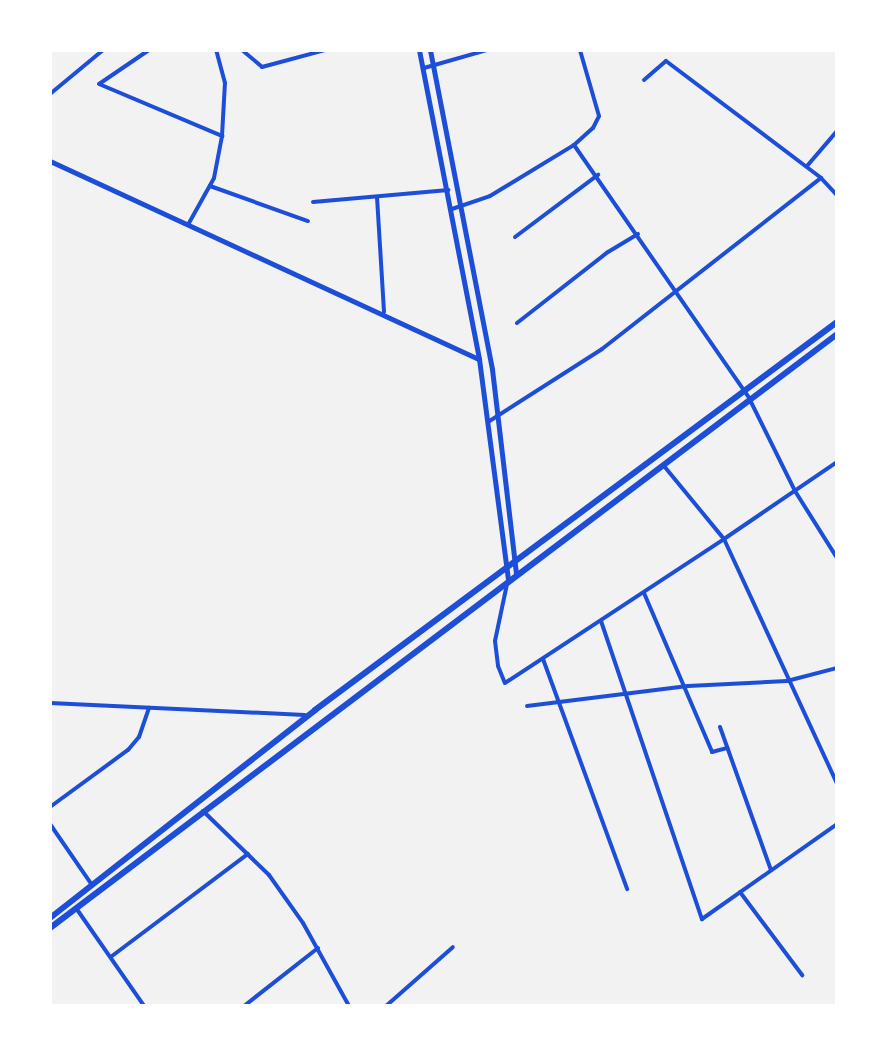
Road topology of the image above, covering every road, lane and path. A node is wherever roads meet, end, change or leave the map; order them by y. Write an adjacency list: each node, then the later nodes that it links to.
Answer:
1 (102, 50): 14 (street)
2 (149, 50): 16 (street)
3 (216, 50): 16 (street)
4 (242, 50): 10 (street)
5 (325, 50): 10 (street)
6 (420, 50): 12 (street)
7 (430, 50): 11 (street)
8 (487, 50): 11 (street)
9 (580, 50): 17 (street)
10 (304, 53)
11 (433, 66): 12 (street); 27 (street)
12 (424, 68): 23 (street)
13 (644, 80): 19 (street)
14 (50, 94)
15 (837, 130): 19 (street)
16 (222, 136): 22 (street)
17 (574, 144): 20 (street); 27 (street)
18 (50, 160): 30 (street)
19 (807, 166): 21 (street)
20 (598, 174): 31 (street); 32 (street)
21 (821, 178): 24 (street); 33 (street)
22 (210, 186): 29 (street); 30 (street)
23 (448, 190): 25 (street); 28 (street)
24 (837, 194)
25 (377, 196): 26 (street); 34 (street)
26 (313, 202)
27 (460, 206): 28 (street); 41 (street)
28 (452, 210): 38 (street)
29 (308, 221)
30 (188, 224): 34 (street)
31 (638, 234): 33 (street); 36 (street)
32 (515, 237)
33 (677, 292): 39 (street); 41 (street)
34 (384, 312): 38 (street)
35 (837, 322): 39 (main road)
36 (517, 323)
37 (837, 334): 40 (main road)
38 (478, 359): 42 (street)
39 (744, 390): 40 (street); 48 (main road)
40 (749, 398): 44 (main road); 45 (street)
41 (498, 415): 42 (street); 48 (street)
42 (488, 422): 49 (street)
43 (837, 462): 45 (street)
44 (662, 464): 46 (street); 50 (main road)
45 (795, 492): 46 (street); 47 (street)
46 (724, 539): 52 (street); 56 (street)
47 (837, 558)
48 (513, 562): 49 (main road); 50 (street)
49 (504, 569): 51 (street); 63 (main road)
50 (516, 573): 51 (main road)
51 (508, 579): 54 (street); 68 (main road)
52 (644, 593): 53 (street); 57 (street)
53 (601, 621): 54 (street); 58 (street)
54 (543, 659): 59 (street)
55 (837, 668): 56 (street)
56 (788, 681): 57 (street); 66 (street)
57 (688, 686): 58 (street); 65 (street)
58 (626, 694): 59 (street); 75 (street)
59 (558, 702): 61 (street); 74 (street)
60 (50, 703): 62 (street)
61 (526, 706)
62 (149, 708): 63 (street); 67 (street)
63 (310, 715): 73 (main road)
64 (720, 727): 65 (street)
65 (728, 748): 72 (street)
66 (837, 784)
67 (50, 807)
68 (204, 811): 71 (street); 76 (main road)
69 (50, 824): 73 (street)
70 (837, 824): 72 (street)
71 (249, 853): 80 (street); 81 (street)
72 (771, 870): 75 (street)
73 (92, 885): 77 (main road)
74 (626, 889)
75 (740, 892): 82 (street)
76 (76, 908): 78 (main road); 81 (street)
77 (50, 918)
78 (50, 928)
79 (454, 947): 86 (street)
80 (318, 948): 84 (street); 85 (street)
81 (112, 956): 83 (street)
82 (802, 975)
83 (144, 1006)
84 (244, 1006)
85 (349, 1006)
86 (386, 1006)

